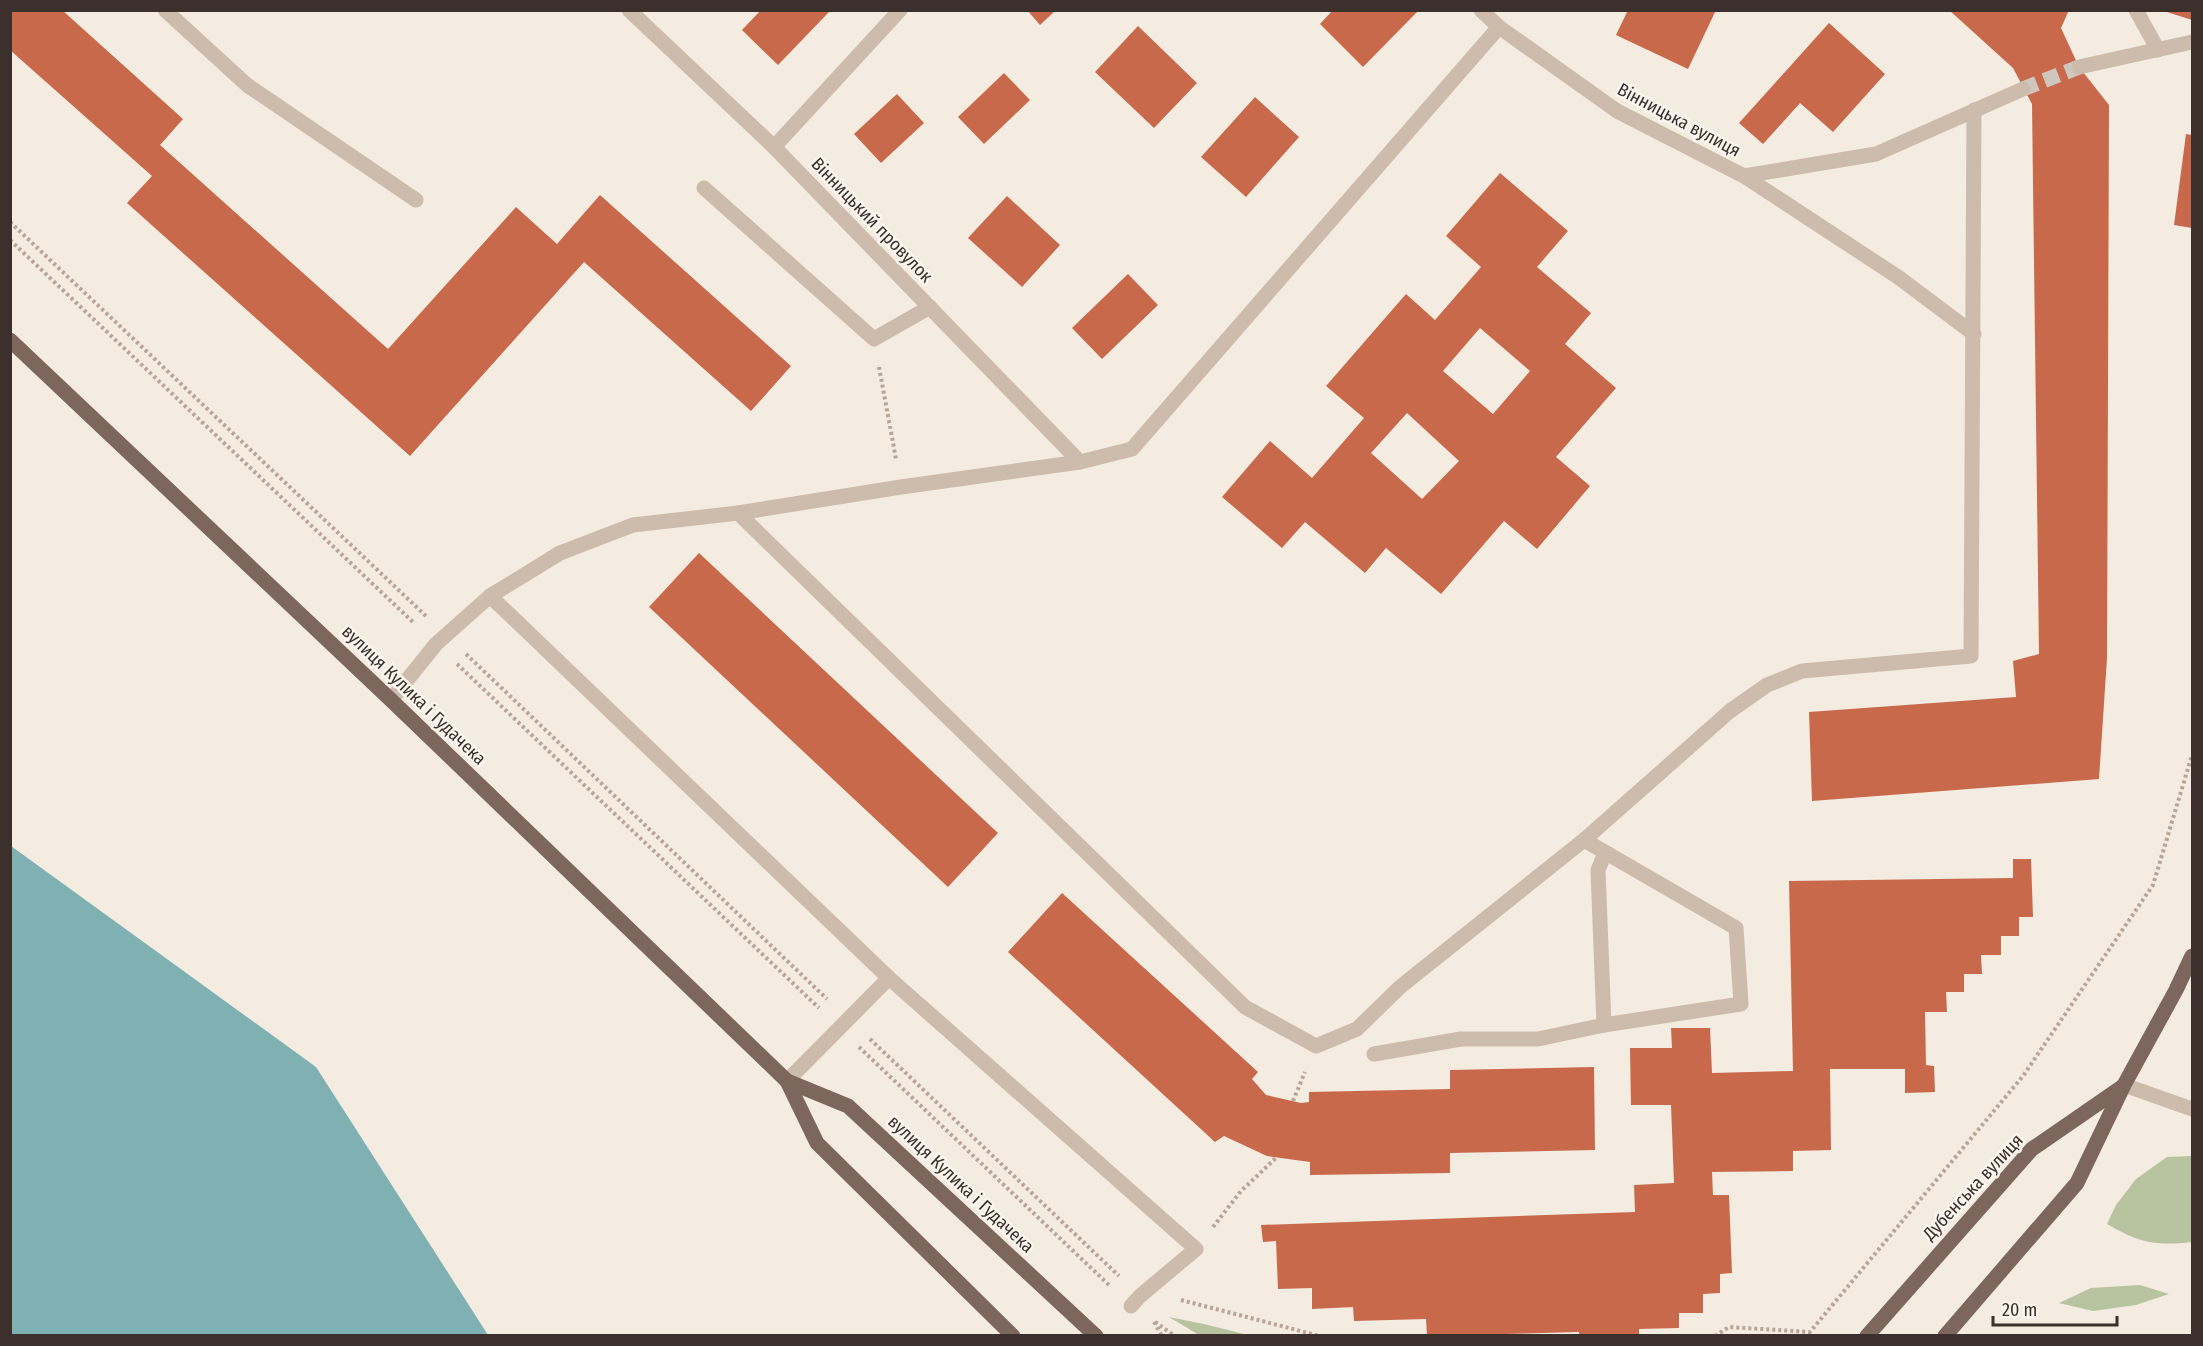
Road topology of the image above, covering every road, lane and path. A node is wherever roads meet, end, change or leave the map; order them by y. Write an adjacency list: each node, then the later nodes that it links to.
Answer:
1 (165, 10): 15 (street)
2 (629, 10): 12 (street, Вінницький провулок)
3 (900, 10): 12 (street)
4 (1481, 10): 6 (street, Вінницька вулиця)
5 (2136, 10): 8 (street)
6 (1499, 27): 13 (street, Вінницька вулиця); 22 (street)
7 (2193, 42): 8 (street)
8 (2158, 50): 9 (street)
9 (2079, 67)
10 (2023, 89): 11 (street)
11 (1974, 110): 13 (street); 19 (street)
12 (774, 147): 18 (street, Вінницький провулок)
13 (1744, 176): 19 (street, Вінницька вулиця)
14 (704, 188): 20 (street)
15 (416, 200)
16 (10, 222): 26 (path)
17 (10, 240): 26 (path)
18 (930, 307): 20 (street); 22 (street, Вінницький провулок)
19 (1974, 334): 29 (street)
20 (874, 339): 23 (path)
21 (10, 340): 27 (main road, вулиця Кулика і Гудачека)
22 (1080, 462): 23 (street)
23 (901, 487): 24 (street)
24 (738, 513): 25 (street); 29 (street)
25 (490, 596): 26 (street); 32 (street)
26 (441, 640): 27 (street); 33 (path); 33 (path)
27 (391, 700): 36 (main road, вулиця Кулика і Гудачека)
28 (2193, 756): 42 (path)
29 (1584, 840): 30 (street)
30 (1605, 853): 34 (street); 34 (street)
31 (2193, 956): 37 (main road, Дубенська вулиця)
32 (889, 978): 33 (street); 40 (street)
33 (844, 1024): 36 (street); 41 (path); 41 (path)
34 (1604, 1025): 35 (street)
35 (1374, 1054)
36 (787, 1081): 43 (main road, вулиця Кулика і Гудачека); 44 (main road, вулиця Кулика і Гудачека)
37 (2124, 1085): 38 (street); 48 (main road, Дубенська вулиця); 49 (main road, Дубенська вулиця)
38 (2190, 1106)
39 (1277, 1157): 40 (path)
40 (1196, 1249): 41 (street)
41 (1138, 1302): 45 (path); 46 (path)
42 (1809, 1334): 47 (path)
43 (1014, 1335)
44 (1096, 1335)
45 (1162, 1335)
46 (1320, 1335)
47 (1715, 1335)
48 (1867, 1335)
49 (1946, 1335)

